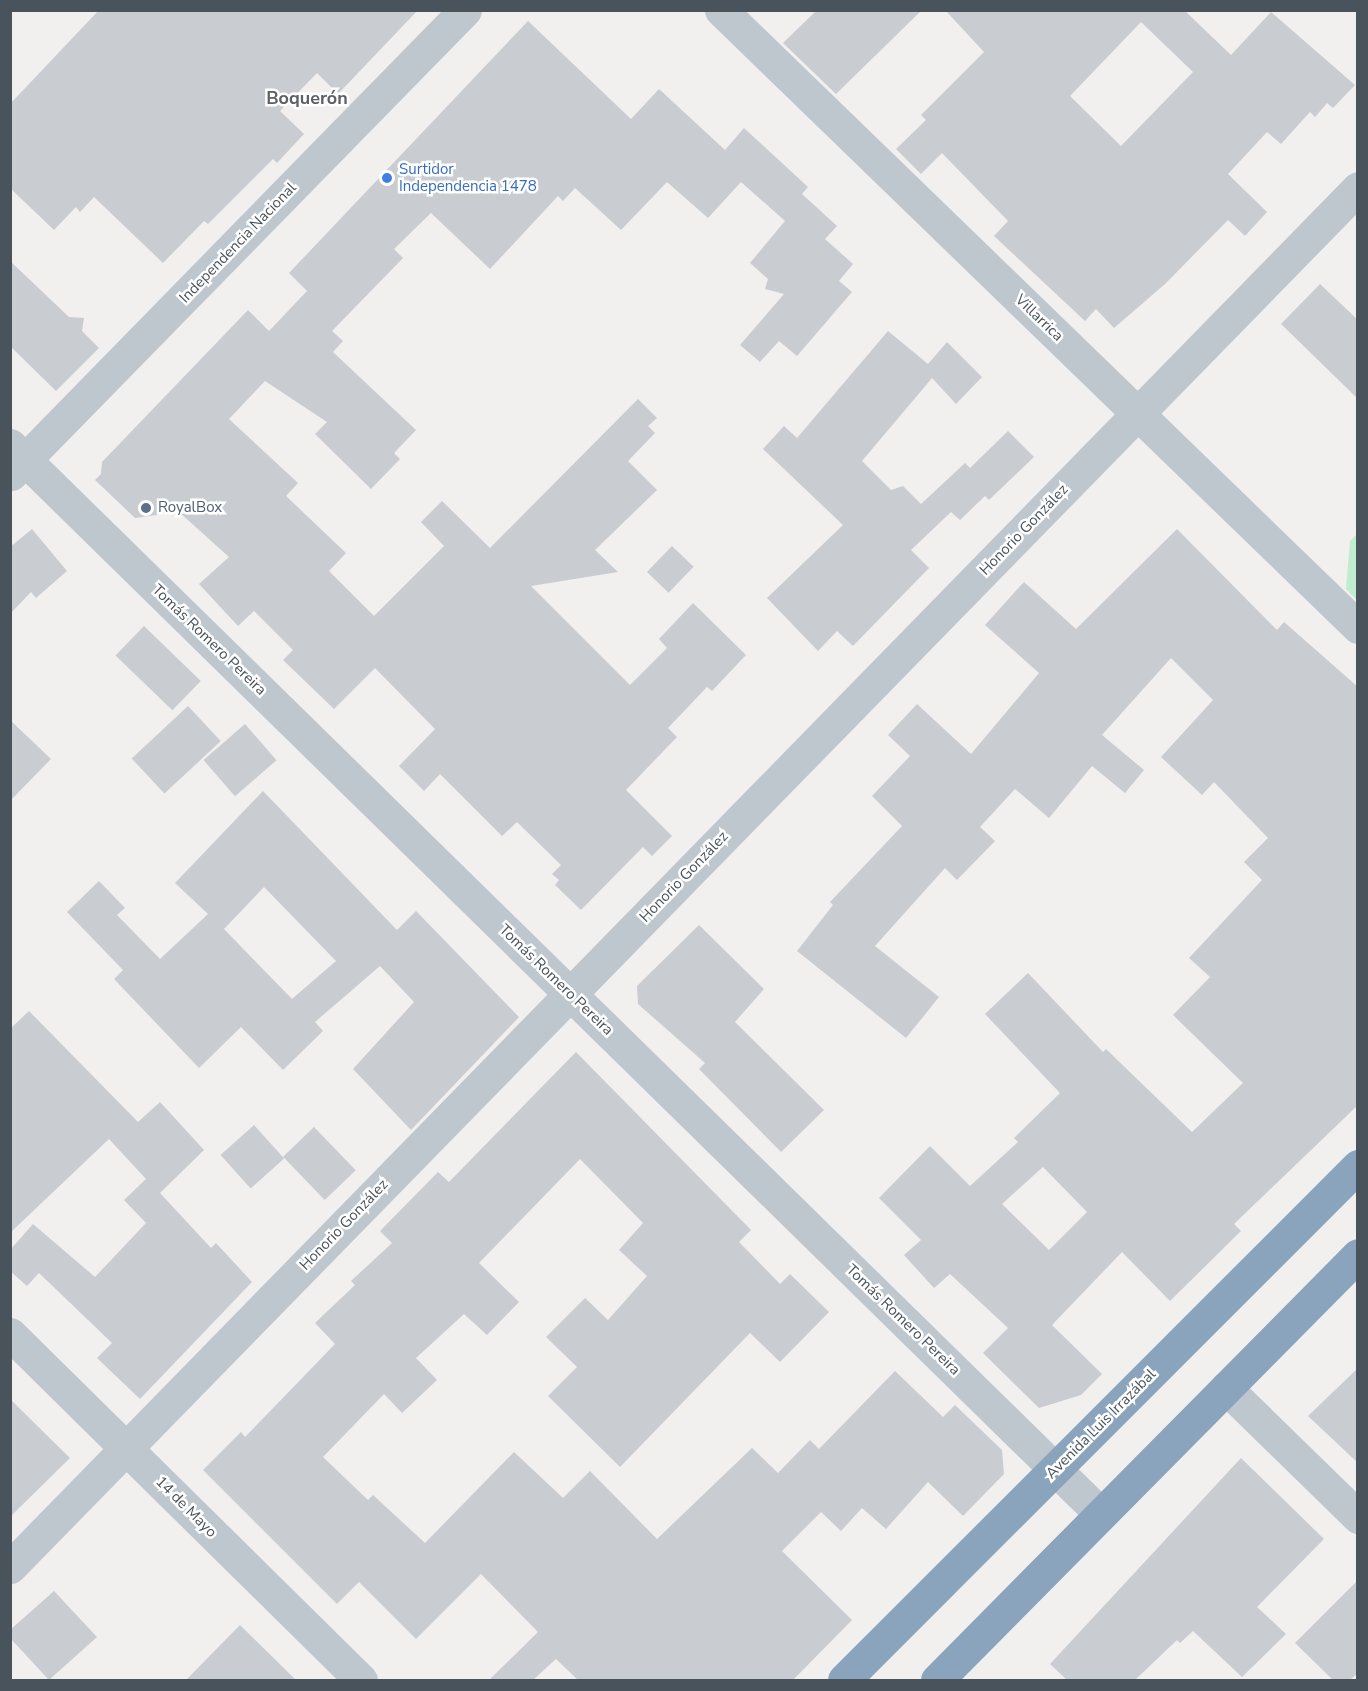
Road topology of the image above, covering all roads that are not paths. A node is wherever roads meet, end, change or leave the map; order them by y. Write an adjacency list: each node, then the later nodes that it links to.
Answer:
1 (465, 10): 5 (street, Independencia Nacional)
2 (721, 10): 4 (street, Villarrica)
3 (1358, 188): 4 (street, Honorio González)
4 (1137, 413): 6 (street, Villarrica); 7 (street, Honorio González)
5 (15, 460): 7 (street, Tomás Romero Pereira)
6 (1358, 627)
7 (570, 994): 12 (street, Honorio González); 13 (street, Tomás Romero Pereira)
8 (1358, 1166): 13 (highway, Avenida Luis Irrazábal)
9 (1358, 1255): 11 (highway)
10 (10, 1334): 12 (street, 14 de Mayo)
11 (1226, 1388): 14 (highway); 15 (street)
12 (126, 1448): 16 (street, Honorio González); 17 (street, 14 de Mayo)
13 (1056, 1470): 14 (street, Tomás Romero Pereira); 18 (highway, Avenida Luis Irrazábal)
14 (1101, 1514): 19 (highway)
15 (1358, 1517)
16 (10, 1567)
17 (361, 1680)
18 (844, 1680)
19 (938, 1680)

